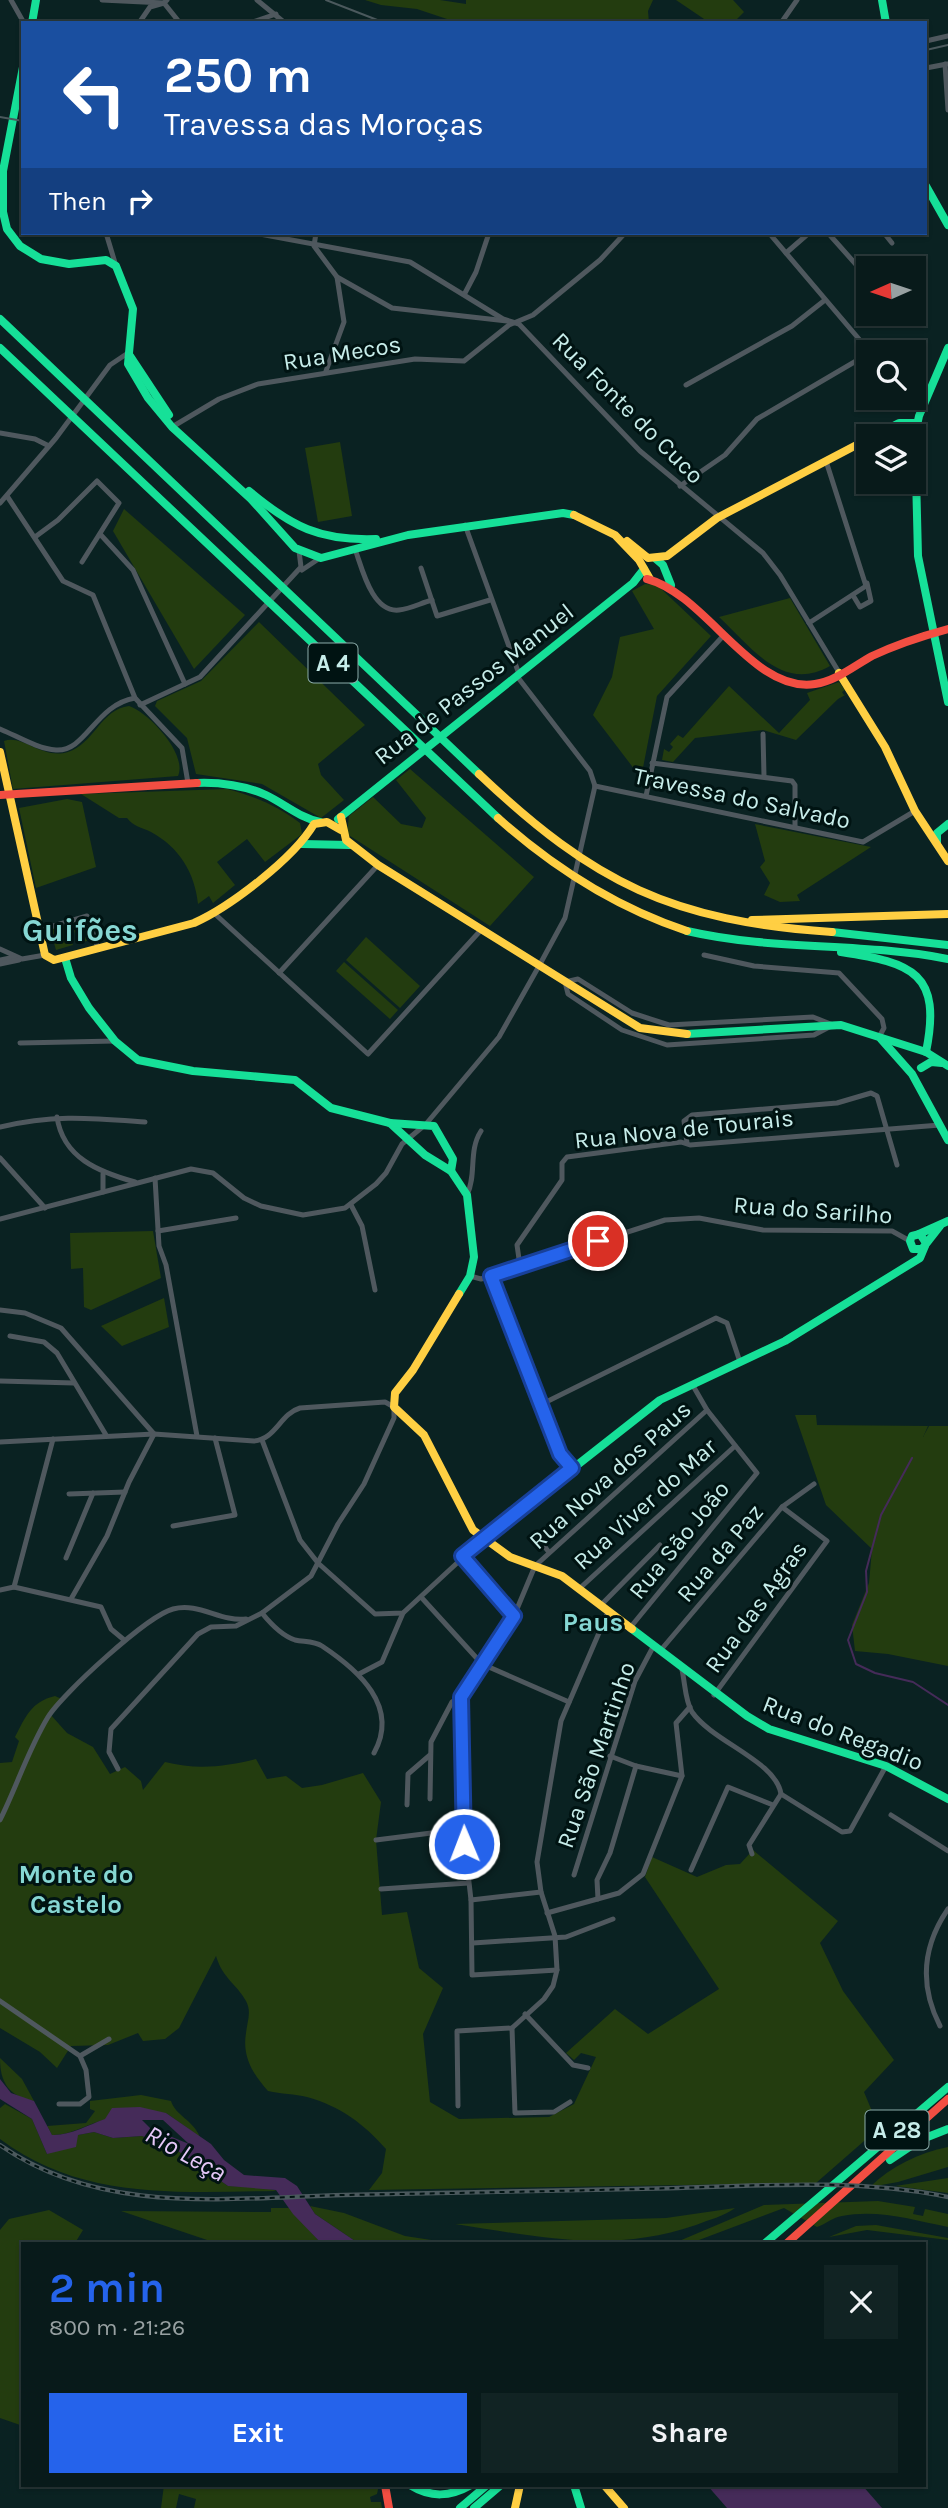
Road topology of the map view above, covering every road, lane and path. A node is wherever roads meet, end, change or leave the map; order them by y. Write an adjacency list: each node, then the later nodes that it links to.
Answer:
1 (11, 0): 9 (street)
2 (37, 0): 10 (main road)
3 (102, 0): 7 (street)
4 (257, 0): 8 (street)
5 (797, 0): 15 (street)
6 (882, 0): 16 (main road)
7 (165, 1): 11 (street); 12 (street)
8 (276, 14): 13 (street); 14 (street)
9 (30, 21)
10 (31, 21)
11 (140, 21)
12 (179, 21)
13 (256, 21)
14 (283, 21)
15 (782, 21)
16 (886, 21)
17 (948, 36): 18 (street)
18 (927, 41)
19 (946, 64): 20 (street); 22 (street)
20 (927, 68)
21 (21, 78): 38 (main road)
22 (948, 110)
23 (927, 188): 24 (main road)
24 (948, 225)
25 (107, 235): 38 (street)
26 (263, 235): 35 (street)
27 (316, 235): 35 (street)
28 (488, 235): 40 (street)
29 (623, 235): 44 (street, Rua Mecos)
30 (771, 235): 36 (street)
31 (807, 235): 36 (street)
32 (830, 235): 37 (street)
33 (886, 235): 34 (street)
34 (892, 243)
35 (314, 246): 39 (street); 40 (street)
36 (786, 253): 41 (street)
37 (856, 264)
38 (116, 266): 48 (main road)
39 (337, 277): 43 (street); 50 (street)
40 (466, 293): 43 (street)
41 (825, 300): 45 (street); 51 (street)
42 (0, 319): 127 (main road, A 4)
43 (507, 321): 44 (street)
44 (515, 323): 50 (street, Rua Mecos); 61 (street, Rua Fonte do Cuco)
45 (858, 340)
46 (0, 348): 131 (main road, A 4)
47 (948, 348): 52 (main road)
48 (128, 353): 56 (main road); 59 (street)
49 (856, 361): 61 (street)
50 (326, 371): 56 (street, Rua Mecos)
51 (686, 385)
52 (926, 400)
53 (922, 410): 54 (main road)
54 (917, 423): 55 (main road); 92 (main road)
55 (897, 424)
56 (174, 425): 66 (main road); 72 (main road)
57 (0, 433): 59 (street)
58 (856, 445): 60 (main road)
59 (49, 446): 62 (street)
60 (826, 461): 64 (main road); 85 (street)
61 (680, 486): 64 (street, Rua Fonte do Cuco)
62 (7, 496): 63 (street); 68 (street)
63 (0, 503)
64 (717, 518): 75 (main road); 90 (street, Rua Fonte do Cuco)
65 (465, 525): 70 (main road); 71 (main road); 89 (street)
66 (298, 529): 69 (main road); 72 (main road)
67 (100, 534): 68 (street); 78 (street); 96 (street)
68 (34, 537): 97 (street)
69 (328, 538): 70 (main road); 76 (main road)
70 (391, 538): 73 (main road)
71 (624, 541): 77 (main road); 80 (main road)
72 (291, 545): 74 (main road)
73 (355, 549): 76 (main road); 88 (street)
74 (299, 551): 76 (main road); 82 (street)
75 (671, 554): 77 (main road); 81 (main road)
76 (325, 557): 82 (street)
77 (654, 559): 80 (main road, Rua de Passos Manuel); 81 (main road)
78 (82, 562)
79 (421, 568): 88 (street)
80 (644, 568): 83 (main road); 84 (main road, Rua de Passos Manuel)
81 (664, 568): 83 (main road); 86 (main road)
82 (294, 577): 96 (street)
83 (652, 579): 84 (main road, Rua de Passos Manuel); 86 (main road)
84 (633, 583): 95 (main road, Rua de Passos Manuel)
85 (867, 583): 87 (street); 87 (street)
86 (673, 587): 93 (main road)
87 (854, 597): 90 (street)
88 (432, 600): 89 (street)
89 (490, 600): 95 (street)
90 (809, 623): 94 (street, Rua Fonte do Cuco)
91 (948, 629): 92 (main road)
92 (932, 633): 94 (main road); 98 (main road)
93 (724, 635): 94 (main road); 103 (street)
94 (838, 671): 109 (main road)
95 (517, 674): 106 (street); 110 (main road, Rua de Passos Manuel)
96 (185, 684): 99 (street)
97 (135, 698): 99 (street); 100 (street)
98 (948, 702)
99 (140, 705): 105 (street)
100 (0, 729)
101 (763, 734): 104 (street)
102 (0, 752): 128 (main road)
103 (652, 763): 104 (street); 108 (street)
104 (764, 776): 115 (street)
105 (188, 783): 107 (main road); 111 (main road)
106 (595, 786): 108 (street, Travessa do Salvado); 140 (street)
107 (0, 795)
108 (646, 796): 115 (street, Travessa do Salvado)
109 (915, 811): 113 (main road); 115 (street, Travessa do Salvado)
110 (341, 817): 112 (main road, Rua de Passos Manuel); 117 (main road)
111 (305, 818): 112 (main road); 116 (main road)
112 (324, 822): 116 (main road, Rua de Passos Manuel); 117 (main road)
113 (922, 823): 114 (main road); 122 (main road)
114 (945, 826): 122 (main road)
115 (795, 827)
116 (309, 830): 119 (main road); 120 (main road)
117 (341, 832): 118 (main road); 121 (main road)
118 (335, 843): 120 (main road); 121 (main road)
119 (302, 844): 120 (main road); 125 (main road)
120 (320, 844)
121 (350, 845): 124 (main road)
122 (942, 852): 123 (main road)
123 (948, 861)
124 (378, 866): 129 (main road); 141 (street)
125 (215, 914): 132 (main road); 141 (street)
126 (948, 914): 127 (main road)
127 (742, 923): 130 (main road, A 4)
128 (40, 930): 132 (street); 134 (main road)
129 (481, 930): 140 (main road); 141 (street)
130 (948, 945)
131 (815, 947): 138 (main road, A 4); 145 (main road)
132 (98, 948): 137 (main road)
133 (0, 949): 136 (street)
134 (45, 955): 136 (street); 137 (main road)
135 (704, 956): 142 (street)
136 (18, 958): 139 (street)
137 (65, 958): 143 (main road)
138 (948, 958)
139 (0, 962)
140 (539, 966): 142 (main road); 152 (street)
141 (279, 973)
142 (879, 1037): 145 (main road); 148 (main road)
143 (115, 1041): 144 (street); 151 (main road)
144 (20, 1043)
145 (926, 1052): 146 (main road); 147 (main road)
146 (948, 1066): 147 (main road)
147 (921, 1068): 148 (main road)
148 (919, 1080): 153 (main road)
149 (57, 1117): 150 (street); 154 (street); 163 (street)
150 (145, 1122)
151 (390, 1123): 152 (main road); 157 (main road)
152 (426, 1124): 157 (street); 162 (main road)
153 (944, 1124): 155 (street, Rua Nova de Tourais); 158 (main road)
154 (0, 1127)
155 (888, 1128): 159 (street, Rua Nova de Tourais); 159 (street); 161 (street)
156 (481, 1131): 167 (street)
157 (407, 1139): 162 (main road); 168 (street)
158 (948, 1140)
159 (687, 1143): 179 (street, Rua Nova de Tourais)
160 (0, 1158): 169 (street)
161 (897, 1165)
162 (451, 1171): 167 (main road)
163 (103, 1174): 165 (street); 166 (street)
164 (155, 1178): 165 (street); 168 (street); 174 (street)
165 (135, 1182): 166 (street)
166 (103, 1192): 169 (street)
167 (467, 1195): 181 (main road)
168 (351, 1205): 183 (street)
169 (46, 1208): 172 (street)
170 (589, 1216): 176 (street)
171 (236, 1218): 174 (street)
172 (0, 1219)
173 (944, 1224): 175 (main road, Rua do Sarilho); 178 (main road, Rua do Sarilho)
174 (158, 1231): 195 (street)
175 (917, 1234): 177 (main road); 178 (main road)
176 (598, 1241): 177 (street, Rua do Sarilho); 179 (street, Rua do Sarilho)
177 (911, 1244): 178 (main road); 180 (main road)
178 (926, 1245): 180 (main road, Rua do Sarilho)
179 (520, 1266): 182 (street, Rua do Sarilho)
180 (903, 1269): 186 (main road, Rua do Sarilho)
181 (470, 1276): 182 (street, Rua do Sarilho); 191 (main road)
182 (491, 1276): 190 (street)
183 (375, 1290)
184 (0, 1310): 193 (street)
185 (10, 1336): 188 (street)
186 (740, 1362): 189 (main road, Rua do Sarilho); 190 (street)
187 (0, 1381): 188 (street)
188 (74, 1383): 194 (street)
189 (691, 1383): 192 (street); 201 (main road, Rua do Sarilho)
190 (541, 1404): 201 (street)
191 (394, 1407): 198 (street); 209 (main road, Rua do Regadio); 214 (street)
192 (707, 1410): 200 (street); 211 (street, Rua Nova dos Paus)
193 (154, 1434): 194 (street); 195 (street); 203 (street)
194 (106, 1435): 197 (street)
195 (198, 1436): 196 (street)
196 (215, 1438): 198 (street); 207 (street)
197 (53, 1439): 199 (street); 216 (street)
198 (262, 1440): 214 (street)
199 (0, 1442)
200 (735, 1446): 217 (street, Rua Viver do Mar); 227 (street, Rua São João)
201 (572, 1468): 209 (main road, Rua do Sarilho)
202 (814, 1484): 206 (street, Rua da Paz)
203 (125, 1492): 205 (street); 220 (street)
204 (69, 1493): 205 (street)
205 (93, 1493): 213 (street)
206 (782, 1507): 229 (street, Rua da Paz); 233 (street, Rua das Agras)
207 (173, 1526)
208 (538, 1538): 211 (street)
209 (484, 1539): 212 (street); 215 (main road, Rua do Regadio)
210 (660, 1545): 221 (street)
211 (548, 1551): 215 (street, Rua Nova dos Paus)
212 (462, 1556): 219 (street); 225 (street)
213 (66, 1558)
214 (318, 1563): 223 (street); 224 (street)
215 (535, 1566): 217 (main road, Rua do Regadio); 225 (street, Rua Nova dos Paus)
216 (13, 1587): 218 (street); 220 (street)
217 (579, 1589): 221 (main road, Rua do Regadio)
218 (0, 1590)
219 (421, 1597): 224 (street); 230 (street)
220 (71, 1599): 228 (street)
221 (601, 1605): 222 (main road, Rua do Regadio)
222 (608, 1612): 227 (main road, Rua do Regadio); 235 (street)
223 (262, 1613): 226 (street); 232 (street)
224 (403, 1613): 232 (street)
225 (514, 1616): 230 (street, Rua Nova dos Paus)
226 (252, 1618): 228 (street); 242 (street)
227 (629, 1629): 229 (main road, Rua do Regadio)
228 (123, 1639): 250 (street)
229 (656, 1649): 231 (main road, Rua do Regadio); 239 (street, Rua São Martinho)
230 (482, 1664): 234 (street, Rua Nova dos Paus); 235 (street)
231 (682, 1670): 233 (main road, Rua do Regadio); 236 (street)
232 (359, 1674): 237 (street)
233 (714, 1695): 241 (main road, Rua do Regadio)
234 (461, 1697): 238 (street, Rua Nova dos Paus); 251 (street)
235 (569, 1702): 259 (street)
236 (690, 1707): 243 (street); 244 (street)
237 (374, 1754)
238 (431, 1755): 245 (street); 247 (street)
239 (610, 1756): 240 (street); 256 (street, Rua São Martinho)
240 (636, 1766): 243 (street); 260 (street)
241 (886, 1766): 244 (street); 246 (main road, Rua do Regadio)
242 (118, 1769)
243 (682, 1776): 260 (street)
244 (781, 1794): 248 (street)
245 (430, 1799)
246 (948, 1799)
247 (407, 1805)
248 (773, 1805): 254 (street); 255 (street)
249 (891, 1815): 253 (street)
250 (0, 1820)
251 (463, 1829): 252 (street); 257 (street)
252 (376, 1840)
253 (948, 1852)
254 (752, 1854)
255 (691, 1870)
256 (574, 1875)
257 (468, 1883): 258 (street); 261 (street)
258 (381, 1889)
259 (541, 1892): 261 (street); 263 (street)
260 (597, 1899): 263 (street)
261 (471, 1900): 266 (street)
262 (948, 1909): 270 (street)
263 (547, 1913): 265 (street)
264 (613, 1919): 265 (street)
265 (555, 1936): 266 (street); 267 (street)
266 (473, 1943): 267 (street)
267 (557, 1970): 269 (street)
268 (0, 2001): 273 (street)
269 (525, 2014): 271 (street); 274 (street)
270 (940, 2026)
271 (512, 2028): 277 (street); 279 (street)
272 (109, 2039): 273 (street)
273 (80, 2056): 278 (street)
274 (588, 2068)
275 (948, 2087): 282 (main road, A 28)
276 (948, 2099): 281 (main road, A 28)
277 (570, 2102)
278 (59, 2104)
279 (458, 2106)
280 (948, 2129): 281 (main road)
281 (856, 2183): 283 (main road, A 28)
282 (767, 2242)
283 (788, 2242)
284 (385, 2487): 292 (main road)
285 (413, 2487): 286 (main road)
286 (465, 2487)
287 (485, 2487): 293 (main road)
288 (499, 2487): 294 (main road)
289 (520, 2487): 295 (main road)
290 (575, 2487): 296 (main road)
291 (606, 2487): 297 (main road)
292 (388, 2508)
293 (460, 2508)
294 (474, 2508)
295 (515, 2508)
296 (581, 2508)
297 (624, 2508)

